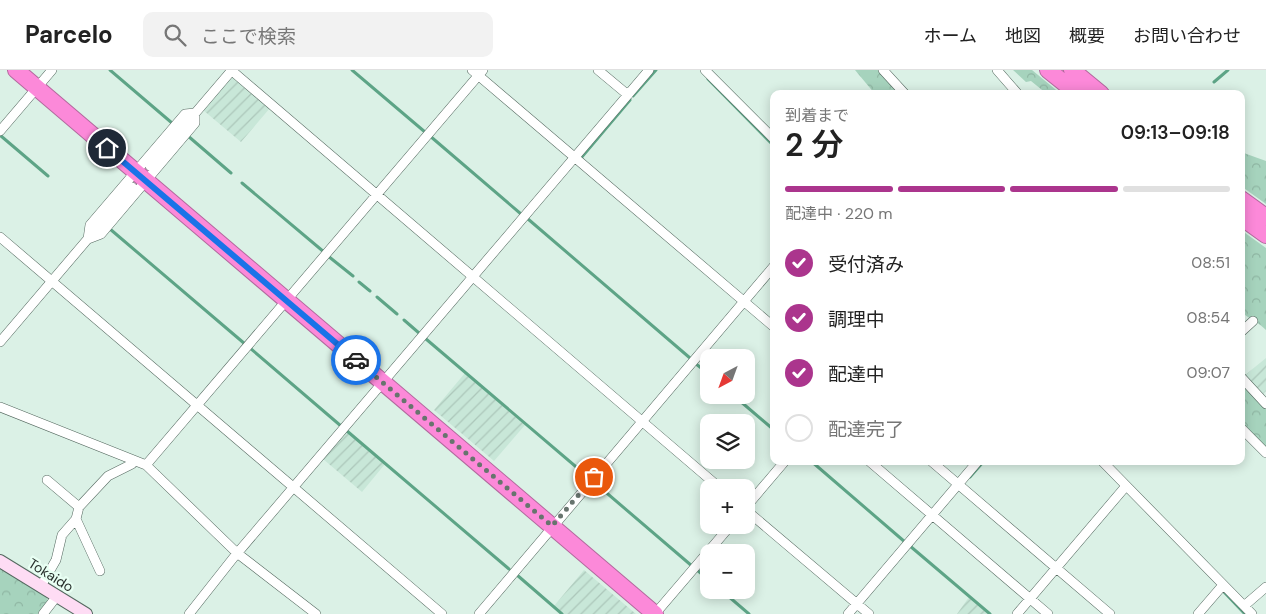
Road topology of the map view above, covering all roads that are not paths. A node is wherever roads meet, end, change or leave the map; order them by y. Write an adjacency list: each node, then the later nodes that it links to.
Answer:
1 (16, 70): 12 (highway)
2 (52, 70): 12 (street)
3 (231, 70): 18 (street); 23 (street)
4 (598, 70): 17 (street)
5 (649, 70): 17 (street)
6 (705, 70): 20 (street)
7 (883, 70): 13 (street)
8 (998, 70): 14 (street)
9 (1048, 70): 15 (highway)
10 (1072, 70): 16 (highway)
11 (478, 72): 21 (street); 23 (street)
12 (37, 88): 19 (street); 22 (highway)
13 (901, 90)
14 (1015, 90)
15 (1073, 90)
16 (1096, 90)
17 (628, 95): 21 (street)
18 (195, 113): 22 (street); 22 (street); 22 (street)
19 (0, 132)
20 (770, 135)
21 (574, 158): 31 (street); 34 (street)
22 (141, 176): 29 (street); 29 (street); 29 (street); 33 (highway)
23 (376, 194): 31 (street); 33 (street)
24 (1245, 202): 25 (highway)
25 (1266, 217)
26 (1245, 220): 27 (highway)
27 (1266, 235)
28 (0, 237): 32 (street)
29 (88, 239): 32 (street)
30 (770, 271): 34 (street)
31 (473, 277): 40 (street); 44 (street)
32 (52, 281): 38 (street); 42 (street)
33 (286, 300): 40 (highway); 42 (street)
34 (743, 302): 36 (street); 44 (street)
35 (1253, 321): 37 (street)
36 (770, 324)
37 (1245, 328)
38 (0, 342)
39 (1245, 381): 41 (street)
40 (383, 382): 58 (street); 64 (highway)
41 (1266, 404)
42 (197, 405): 48 (street); 58 (street)
43 (0, 407): 47 (street)
44 (642, 421): 54 (street); 64 (street)
45 (1245, 432): 46 (street)
46 (1266, 453)
47 (133, 460): 48 (street); 60 (street)
48 (146, 465): 66 (street)
49 (782, 465): 59 (street)
50 (874, 465): 61 (street)
51 (936, 465): 56 (street)
52 (975, 465): 56 (street)
53 (1106, 465): 57 (street)
54 (710, 479)
55 (47, 480): 60 (street)
56 (958, 485): 61 (street); 68 (street)
57 (1126, 486): 68 (street); 70 (street)
58 (293, 487): 66 (street); 81 (street)
59 (755, 497)
60 (79, 507): 63 (street)
61 (932, 515): 74 (street); 75 (street)
62 (755, 516): 75 (street)
63 (76, 518): 69 (street); 71 (street)
64 (552, 526): 82 (street); 83 (highway)
65 (723, 534): 83 (street)
66 (237, 553): 79 (street); 80 (street)
67 (0, 561): 71 (main road, Tokaido)
68 (1056, 568): 74 (street); 88 (street)
69 (100, 571)
70 (1223, 585): 76 (street); 89 (street)
71 (41, 586): 73 (main road, Tokaido)
72 (1266, 587): 76 (street)
73 (57, 596): 77 (main road, Tokaido); 78 (street)
74 (1030, 598): 86 (street); 87 (street)
75 (856, 604): 84 (street); 85 (street)
76 (1244, 606): 90 (street)
77 (79, 612)
78 (43, 614)
79 (189, 614)
80 (316, 614)
81 (442, 614)
82 (479, 614)
83 (655, 614)
84 (848, 614)
85 (868, 614)
86 (1017, 614)
87 (1048, 614)
88 (1110, 614)
89 (1198, 614)
90 (1252, 614)

